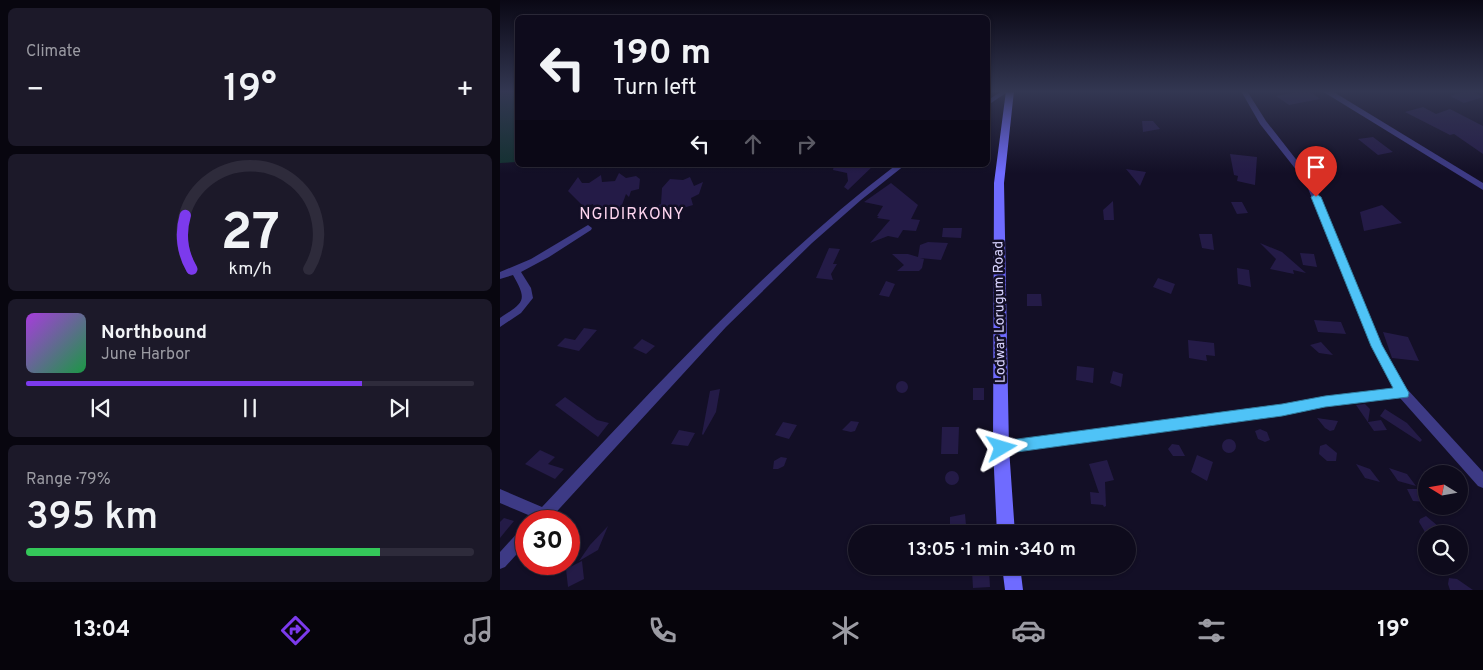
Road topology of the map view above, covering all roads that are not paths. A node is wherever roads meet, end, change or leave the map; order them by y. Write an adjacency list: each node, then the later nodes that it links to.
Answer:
1 (1007, 119): 11 (main road, Lodwar Lorugum Road)
2 (1261, 119): 10 (street)
3 (1371, 119): 5 (street)
4 (898, 167): 15 (street)
5 (1483, 188)
6 (588, 228): 7 (street)
7 (516, 272): 8 (street); 9 (street)
8 (500, 276)
9 (500, 323)
10 (1403, 393): 11 (street); 12 (street)
11 (1002, 448): 16 (main road, Lodwar Lorugum Road)
12 (1483, 482)
13 (500, 496): 14 (street)
14 (526, 510)
15 (548, 510)
16 (1006, 525)
17 (515, 546): 18 (street)
18 (500, 562)
19 (1012, 575): 20 (main road)
20 (1014, 590)

